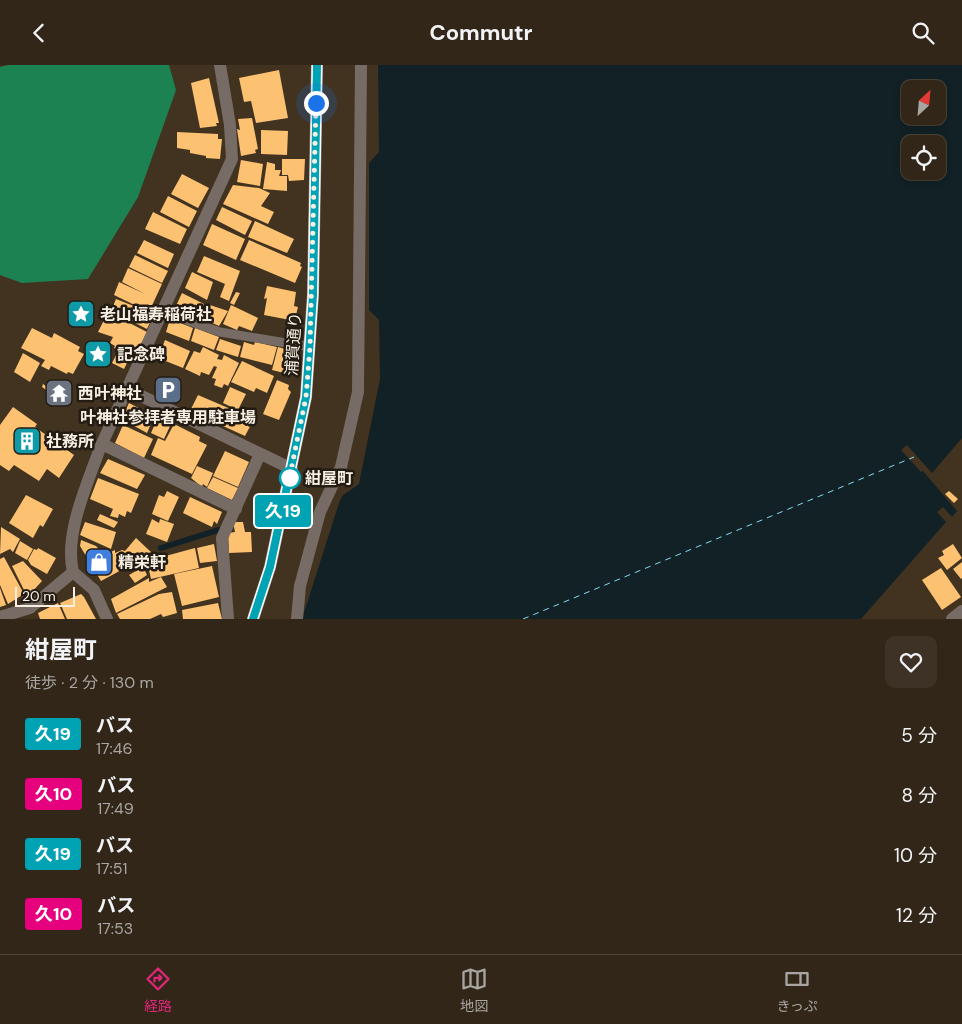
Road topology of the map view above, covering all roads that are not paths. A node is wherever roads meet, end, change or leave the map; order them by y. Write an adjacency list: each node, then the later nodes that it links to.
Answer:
1 (220, 65): 4 (street)
2 (317, 65): 5 (main road, 浦賀通り)
3 (361, 65): 18 (street)
4 (163, 312): 5 (lane); 6 (street)
5 (310, 347): 9 (main road, 浦賀通り)
6 (127, 389): 7 (street); 8 (street)
7 (102, 444): 10 (street); 11 (street)
8 (260, 454): 9 (street); 10 (street)
9 (292, 469): 17 (main road, 浦賀通り)
10 (236, 509): 16 (street)
11 (73, 572): 13 (street); 15 (street)
12 (962, 611): 19 (street)
13 (32, 614): 14 (street)
14 (0, 617)
15 (107, 619)
16 (228, 619)
17 (253, 619)
18 (297, 619)
19 (952, 619)

